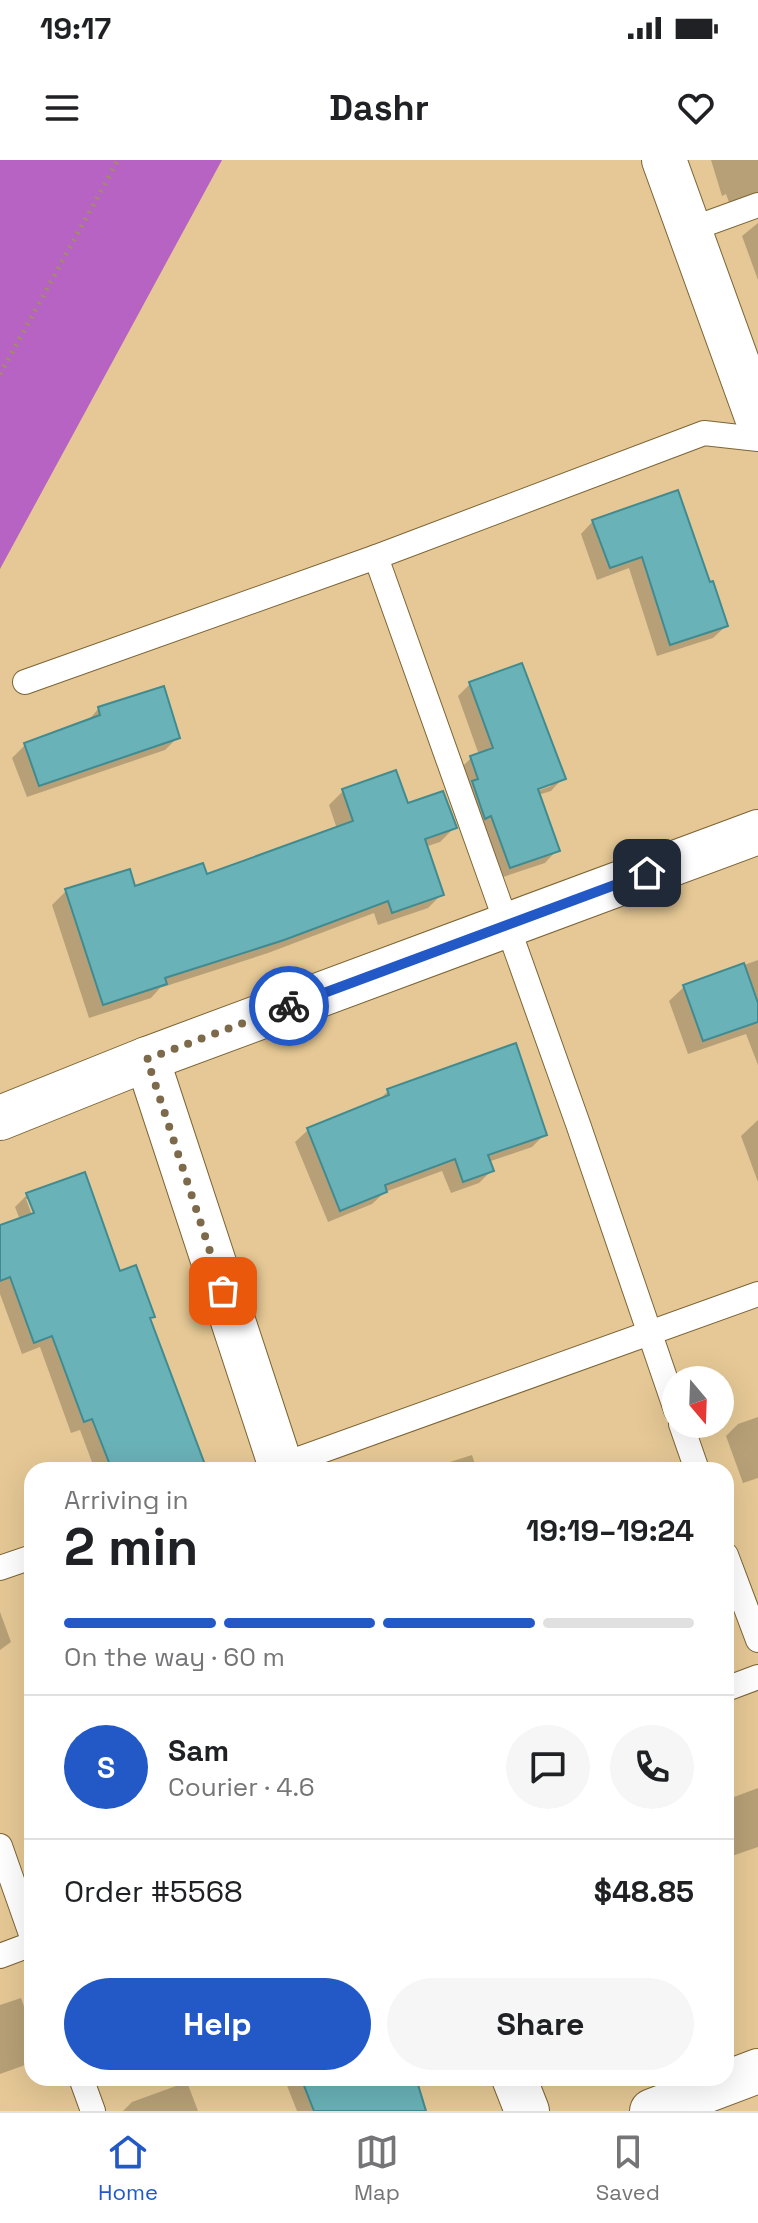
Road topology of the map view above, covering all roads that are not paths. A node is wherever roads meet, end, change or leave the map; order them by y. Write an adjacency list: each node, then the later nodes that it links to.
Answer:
1 (664, 160): 3 (street)
2 (758, 205): 3 (lane)
3 (689, 230): 4 (street)
4 (758, 420)
5 (758, 439): 6 (lane)
6 (376, 557): 7 (lane); 9 (lane)
7 (25, 682)
8 (758, 832): 9 (street)
9 (507, 925): 10 (street); 13 (lane)
10 (147, 1059): 11 (street); 16 (street)
11 (0, 1118)
12 (758, 1294): 13 (lane)
13 (650, 1333): 14 (lane); 17 (lane)
14 (662, 1369)
15 (686, 1438): 18 (lane)
16 (275, 1462)
17 (294, 1462)
18 (694, 1462)
19 (24, 1560): 20 (lane)
20 (0, 1568)
21 (734, 1576): 22 (lane)
22 (758, 1640)
23 (758, 1677): 24 (lane)
24 (734, 1686)
25 (0, 1846): 26 (lane)
26 (24, 1914)
27 (24, 1947): 28 (lane)
28 (0, 1956)
29 (758, 2071): 30 (street)
30 (734, 2080)
31 (84, 2086): 34 (lane)
32 (517, 2086): 35 (street)
33 (718, 2086): 36 (street)
34 (93, 2111)
35 (527, 2111)
36 (652, 2111)

